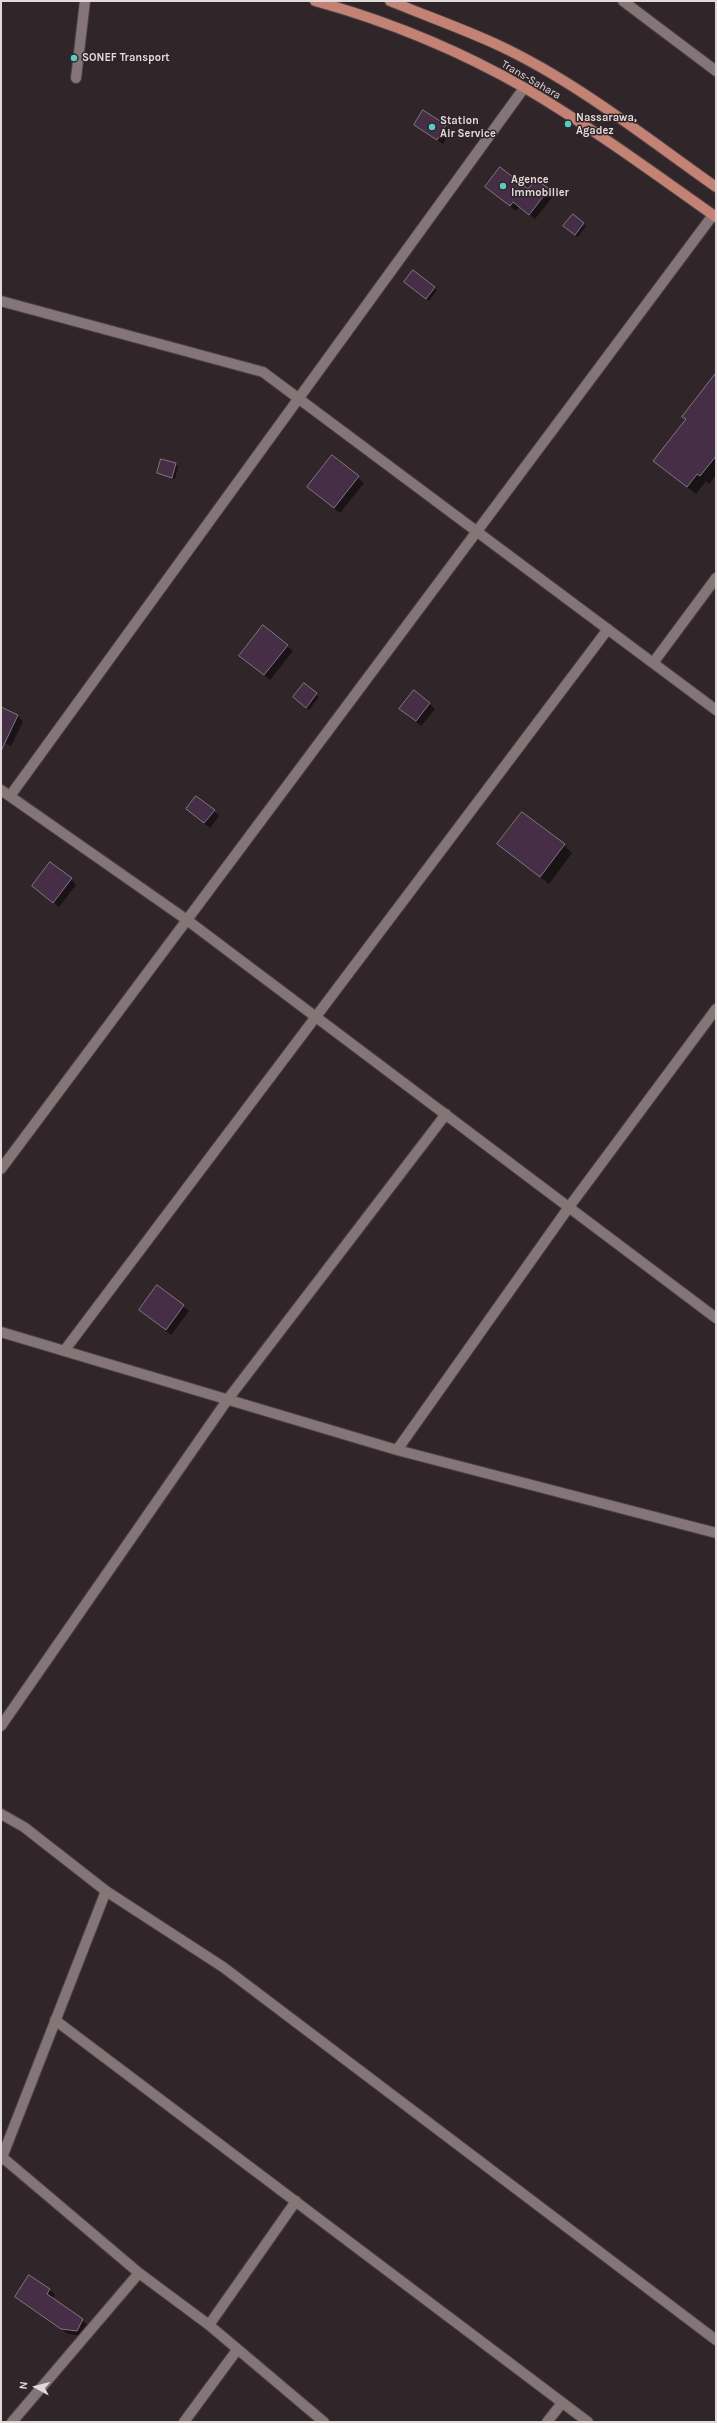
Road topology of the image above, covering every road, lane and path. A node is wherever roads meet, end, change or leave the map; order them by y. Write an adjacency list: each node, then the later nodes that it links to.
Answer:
1 (85, 1): 6 (street)
2 (315, 1): 7 (main road, Trans-Sahara)
3 (390, 1): 8 (main road, Trans-Sahara)
4 (623, 1): 5 (street)
5 (716, 71)
6 (76, 78)
7 (524, 88): 9 (main road, Trans-Sahara); 11 (street)
8 (716, 187)
9 (715, 215): 12 (street)
10 (1, 301): 11 (street)
11 (298, 399): 12 (street); 18 (street)
12 (477, 532): 14 (street); 19 (street)
13 (716, 578): 15 (street)
14 (608, 629): 15 (street); 21 (street)
15 (653, 663): 16 (street)
16 (716, 710)
17 (1, 790): 18 (street)
18 (10, 796): 19 (street)
19 (187, 920): 21 (street); 23 (street)
20 (716, 1010): 24 (street)
21 (316, 1017): 22 (street); 27 (street)
22 (446, 1114): 24 (street); 28 (street)
23 (1, 1169)
24 (569, 1207): 25 (street); 29 (street)
25 (716, 1318)
26 (1, 1332): 27 (street)
27 (64, 1351): 28 (street)
28 (228, 1399): 29 (street); 31 (street)
29 (397, 1450): 30 (street)
30 (716, 1533)
31 (1, 1726)
32 (1, 1814): 33 (street)
33 (106, 1892): 34 (street); 39 (street)
34 (55, 2020): 35 (street); 36 (street)
35 (2, 2158): 37 (street)
36 (296, 2201): 38 (street); 41 (street)
37 (139, 2274): 38 (street); 42 (street)
38 (209, 2325): 40 (street)
39 (716, 2340)
40 (237, 2350): 43 (street); 44 (street)
41 (562, 2403): 45 (street); 46 (street)
42 (12, 2422)
43 (184, 2422)
44 (324, 2422)
45 (547, 2422)
46 (588, 2422)

